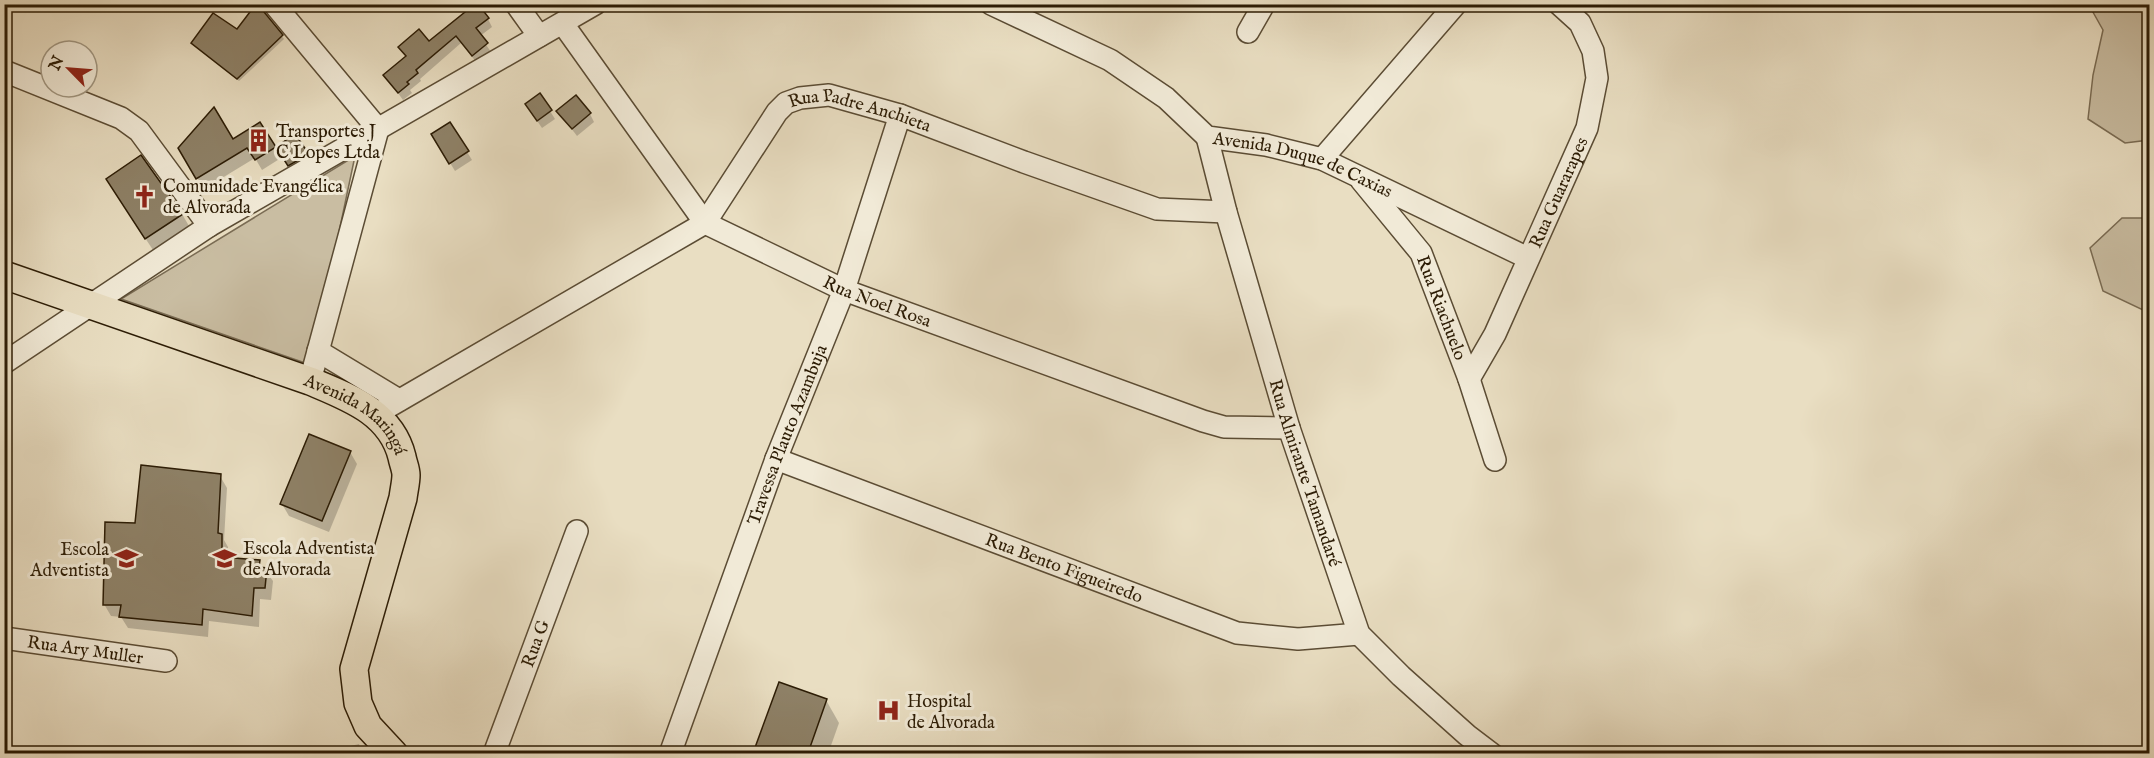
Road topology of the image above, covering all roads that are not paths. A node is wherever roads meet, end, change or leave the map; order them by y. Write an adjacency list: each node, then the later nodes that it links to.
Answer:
1 (274, 4): 13 (street)
2 (516, 4): 10 (street)
3 (595, 4): 8 (street)
4 (991, 4): 14 (street, Avenida Duque de Caxias)
5 (1264, 4): 9 (street)
6 (1456, 4): 15 (street)
7 (1559, 4): 20 (street, Rua Guararapes)
8 (562, 24): 10 (street); 18 (street, Rua Noel Rosa)
9 (1248, 32)
10 (539, 36): 13 (street)
11 (4, 70): 19 (street)
12 (900, 115): 17 (street, Rua Padre Anchieta); 18 (street, Rua Padre Anchieta); 22 (street, Travessa Plauto Azambuja)
13 (378, 129): 19 (street); 24 (street)
14 (1207, 137): 15 (street, Avenida Duque de Caxias); 17 (street, Rua Almirante Tamandaré)
15 (1322, 159): 16 (street, Avenida Duque de Caxias)
16 (1356, 175): 20 (street, Avenida Duque de Caxias); 26 (street, Rua Riachuelo)
17 (1226, 212): 29 (street, Rua Almirante Tamandaré)
18 (705, 222): 22 (street, Rua Noel Rosa); 28 (street, Rua Padre Anchieta)
19 (209, 226): 23 (street)
20 (1528, 258): 26 (street, Rua Guararapes)
21 (4, 274): 23 (main road, Avenida Maringá)
22 (844, 290): 29 (street, Rua Noel Rosa); 30 (street, Travessa Plauto Azambuja)
23 (91, 304): 25 (street); 27 (main road, Avenida Maringá)
24 (318, 351): 27 (street); 28 (street)
25 (4, 363)
26 (1469, 379): 31 (street, Rua Riachuelo)
27 (310, 381): 28 (main road, Avenida Maringá)
28 (387, 407): 36 (main road, Avenida Maringá)
29 (1289, 428): 33 (street, Rua Almirante Tamandaré)
30 (776, 459): 33 (street, Rua Bento Figueiredo); 38 (street, Travessa Plauto Azambuja)
31 (1495, 460)
32 (577, 531): 37 (street, Rua G)
33 (1359, 634): 39 (street, Rua Almirante Tamandaré)
34 (4, 638): 35 (street, Rua Ary Muller)
35 (166, 661)
36 (394, 753)
37 (494, 753)
38 (670, 753)
39 (1492, 753)

